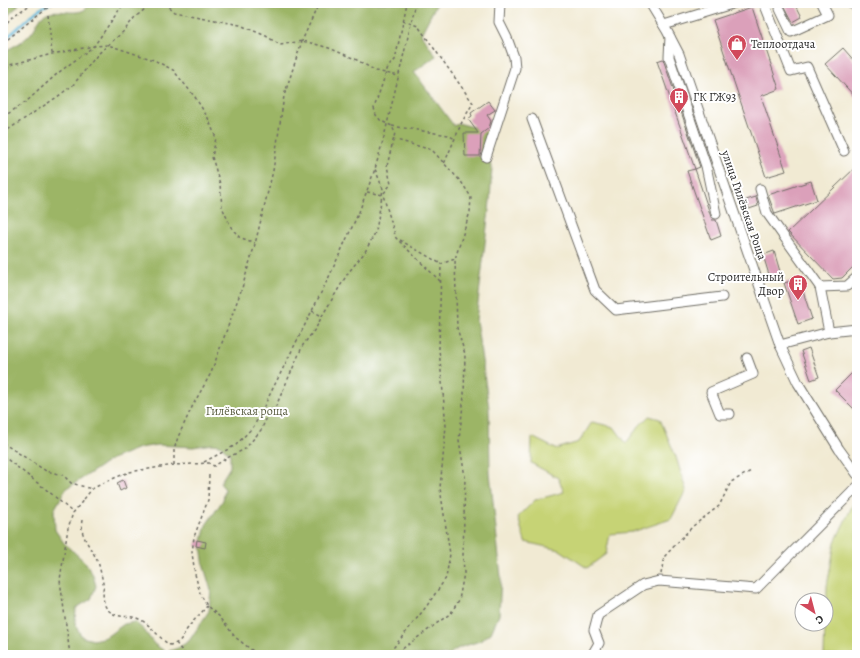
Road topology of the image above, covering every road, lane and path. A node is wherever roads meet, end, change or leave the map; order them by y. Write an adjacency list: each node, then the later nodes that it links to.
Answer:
1 (33, 3): 22 (path)
2 (82, 3): 25 (path)
3 (124, 3): 27 (path)
4 (148, 3): 26 (path)
5 (164, 3): 24 (path)
6 (319, 3): 24 (path)
7 (407, 3): 19 (path)
8 (416, 3): 20 (path)
9 (500, 3): 40 (street)
10 (650, 3): 15 (street, улица Гилёвская Роща)
11 (735, 3): 21 (street)
12 (764, 3): 39 (street)
13 (822, 3): 17 (street)
14 (852, 3): 16 (street)
15 (654, 7): 21 (street, улица Гилёвская Роща)
16 (857, 8)
17 (780, 9)
18 (48, 15): 28 (path)
19 (403, 21): 20 (path); 30 (path)
20 (412, 24): 31 (path); 38 (path)
21 (664, 25): 23 (street, улица Гилёвская Роща)
22 (3, 27)
23 (670, 36): 46 (street); 59 (street, улица Гилёвская Роща)
24 (302, 41): 30 (path); 48 (path)
25 (3, 43)
26 (108, 45): 27 (path); 36 (path); 48 (path)
27 (94, 46): 28 (path); 32 (path)
28 (52, 54): 29 (path)
29 (3, 74)
30 (386, 74): 31 (path); 34 (path)
31 (399, 76): 34 (path)
32 (3, 117)
33 (532, 119): 54 (street)
34 (387, 124): 35 (path); 42 (path)
35 (392, 126): 37 (path); 38 (path)
36 (3, 133)
37 (393, 139): 41 (path); 45 (path)
38 (455, 140): 41 (path)
39 (844, 151)
40 (486, 157)
41 (444, 164): 49 (path)
42 (375, 169): 44 (path); 45 (path)
43 (760, 189): 53 (street)
44 (366, 192): 45 (path); 55 (path)
45 (383, 195): 47 (path); 56 (path)
46 (716, 214)
47 (396, 238): 50 (path); 52 (path)
48 (255, 244): 65 (path)
49 (455, 259): 50 (path); 80 (path)
50 (442, 264): 52 (path)
51 (857, 277): 53 (street)
52 (441, 282): 79 (path)
53 (820, 287): 58 (street)
54 (722, 297)
55 (312, 311): 56 (path); 64 (path)
56 (322, 316): 64 (path)
57 (857, 329): 58 (street)
58 (829, 332): 59 (street)
59 (780, 345): 67 (street, улица Гилёвская Роща)
60 (747, 358): 61 (street)
61 (730, 414)
62 (3, 443): 70 (path)
63 (3, 456): 71 (path)
64 (202, 463): 65 (path)
65 (174, 465): 70 (path)
66 (751, 471): 73 (path)
67 (857, 474)
68 (209, 475): 74 (path)
69 (857, 487): 73 (street)
70 (92, 489): 71 (path)
71 (73, 513): 76 (path)
72 (82, 520): 75 (path)
73 (660, 581): 81 (street)
74 (207, 606): 75 (path); 78 (path)
75 (176, 643): 77 (path)
76 (70, 655)
77 (185, 655)
78 (258, 655)
79 (384, 655)
80 (394, 655)
81 (592, 655)

